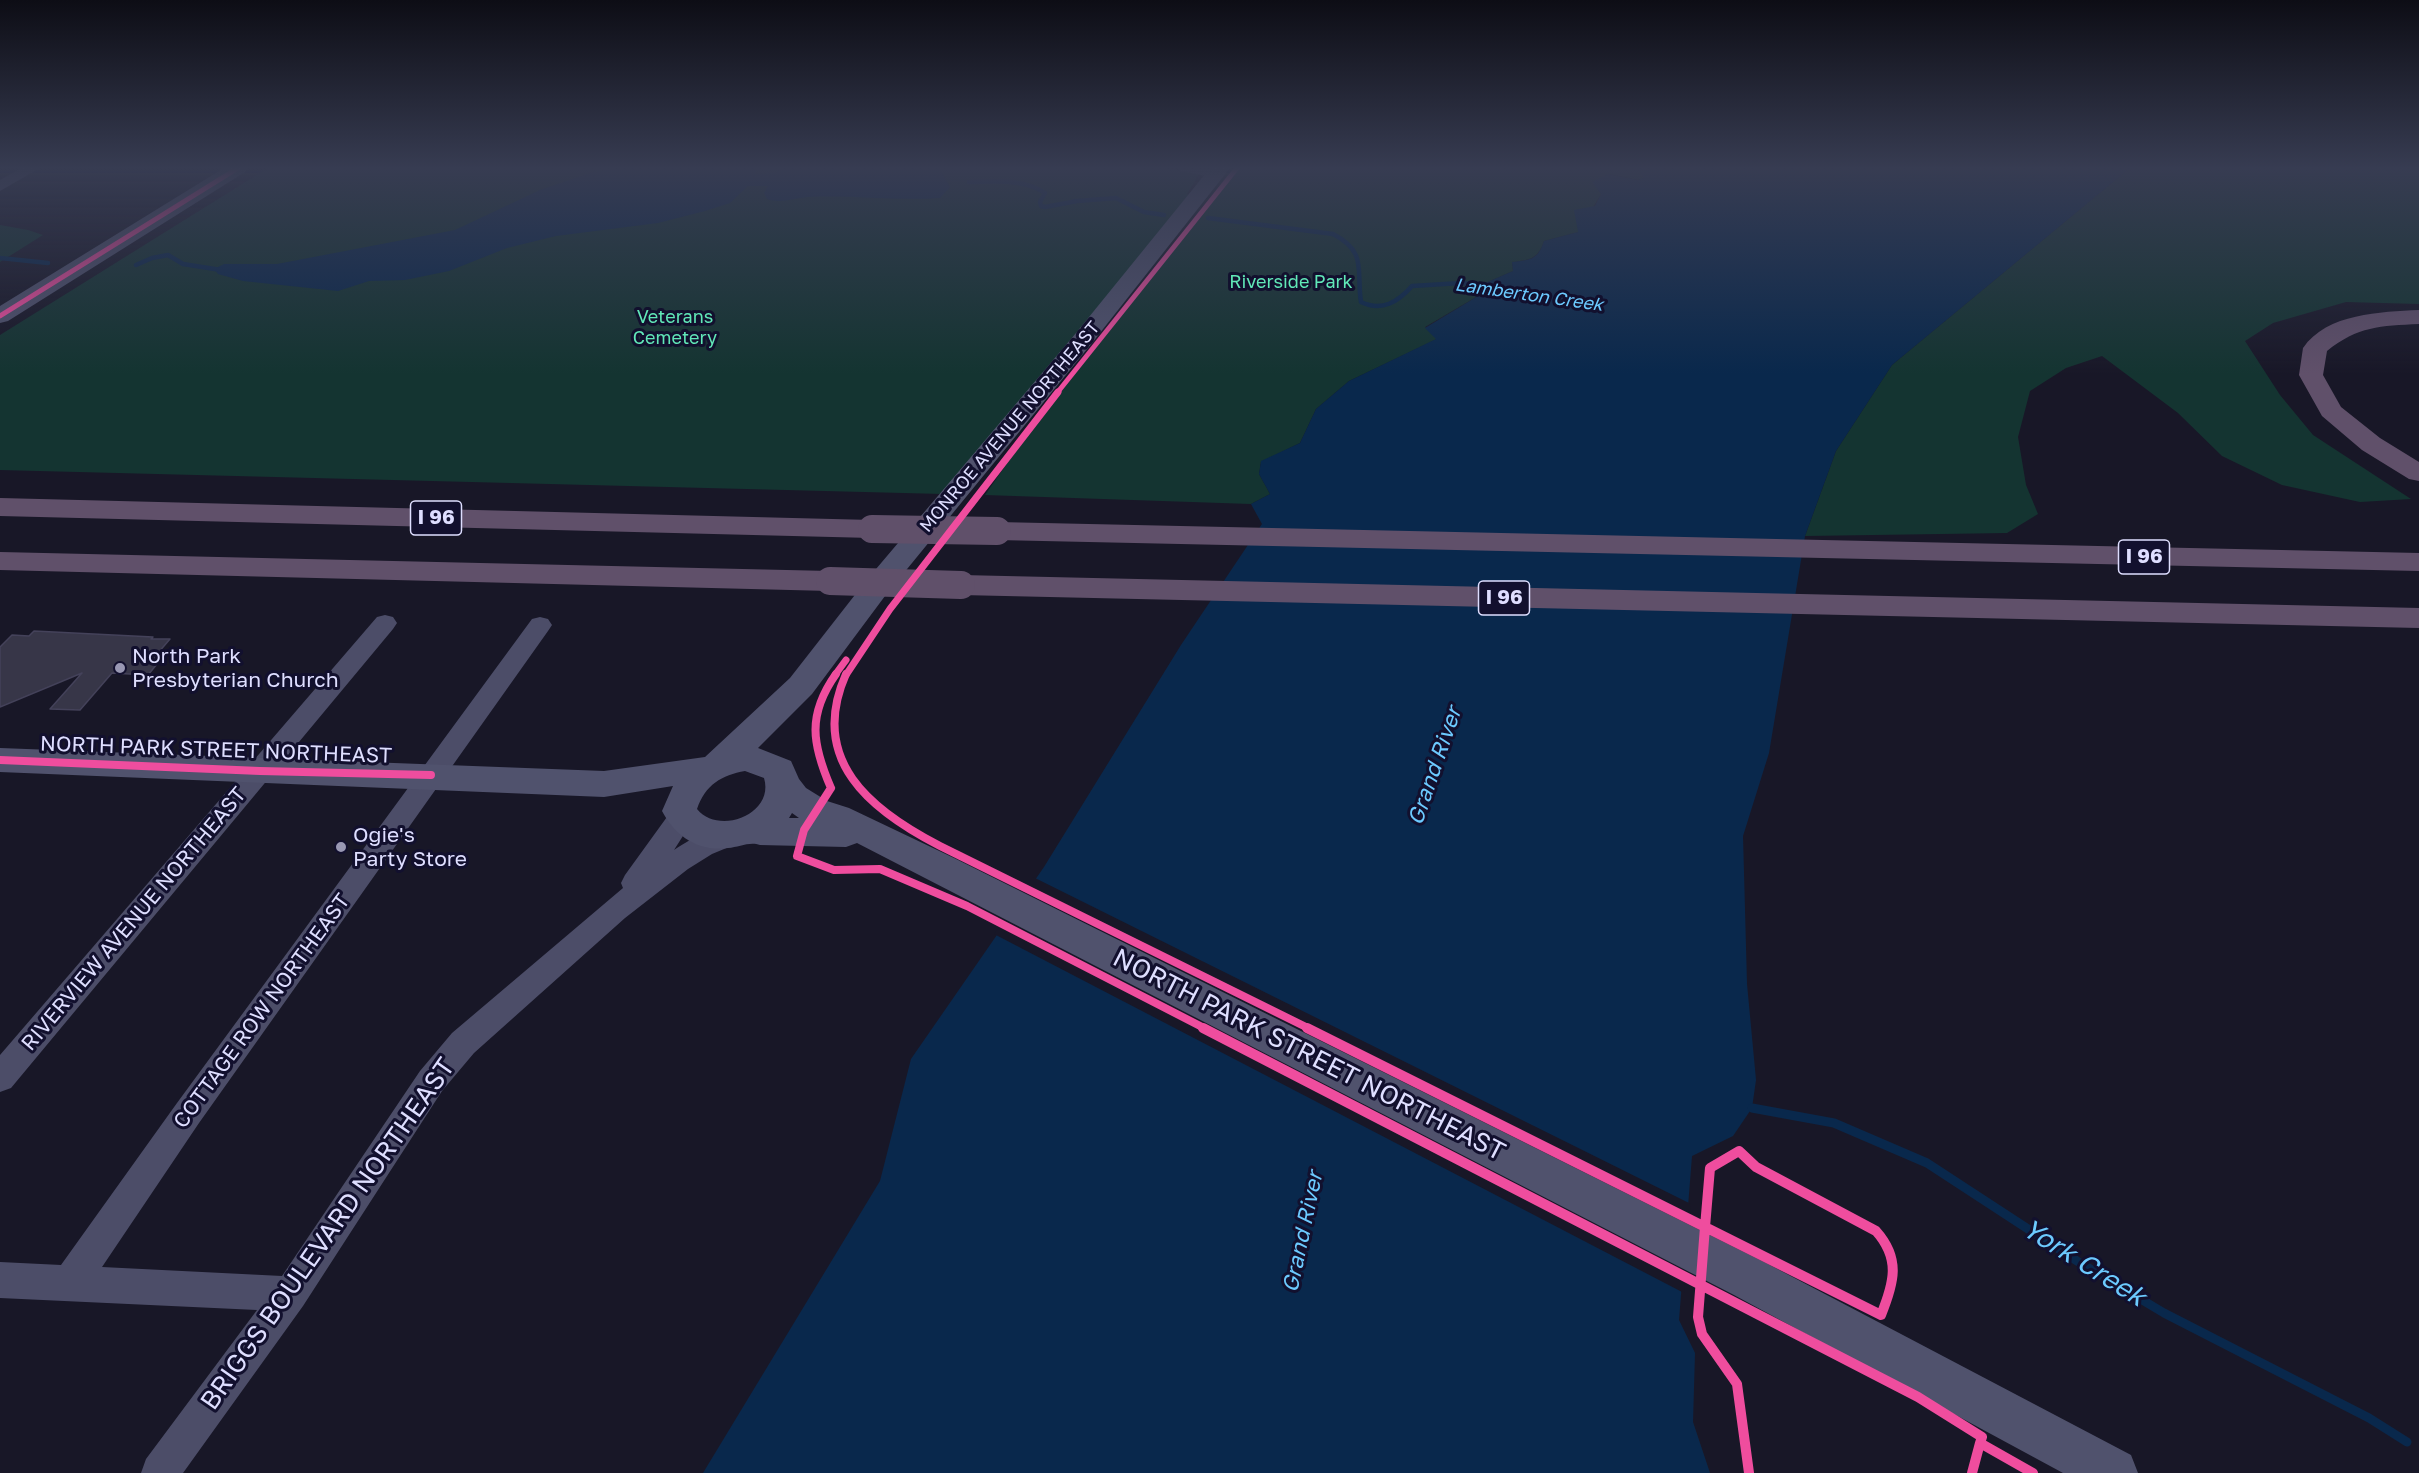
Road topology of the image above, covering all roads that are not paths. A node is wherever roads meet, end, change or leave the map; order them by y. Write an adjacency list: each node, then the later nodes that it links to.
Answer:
1 (127, 237): 3 (main road)
2 (1165, 237): 14 (main road, MONROE AVENUE NORTHEAST)
3 (0, 316)
4 (2419, 317): 5 (highway)
5 (2419, 473)
6 (0, 507): 8 (highway, I 96, bridge)
7 (0, 561): 9 (highway, I 96, bridge)
8 (2419, 562)
9 (2014, 608): 10 (highway, I 96); 13 (highway)
10 (2419, 618)
11 (385, 623): 17 (street, RIVERVIEW AVENUE NORTHEAST)
12 (540, 625): 18 (street, COTTAGE ROW NORTHEAST)
13 (2419, 640)
14 (801, 686): 16 (main road, MONROE AVENUE NORTHEAST); 19 (main road, MONROE AVENUE NORTHEAST)
15 (0, 760): 17 (main road, NORTH PARK STREET NORTHEAST)
16 (712, 766): 19 (main road); 20 (main road, NORTH PARK STREET NORTHEAST); 21 (main road)
17 (260, 771): 18 (main road, NORTH PARK STREET NORTHEAST); 25 (street, RIVERVIEW AVENUE NORTHEAST)
18 (431, 775): 20 (main road, NORTH PARK STREET NORTHEAST); 27 (street, COTTAGE ROW NORTHEAST)
19 (781, 778): 22 (main road); 23 (main road, NORTH PARK STREET NORTHEAST)
20 (604, 784): 21 (main road, NORTH PARK STREET NORTHEAST)
21 (680, 814): 22 (main road); 24 (street, BRIGGS BOULEVARD NORTHEAST)
22 (742, 831): 23 (main road, NORTH PARK STREET NORTHEAST); 24 (street, BRIGGS BOULEVARD NORTHEAST)
23 (866, 834): 30 (main road, NORTH PARK STREET NORTHEAST)
24 (615, 910): 28 (street, BRIGGS BOULEVARD NORTHEAST)
25 (0, 1078)
26 (0, 1281): 27 (street)
27 (70, 1283): 28 (street)
28 (291, 1294): 29 (street, BRIGGS BOULEVARD NORTHEAST)
29 (160, 1473)
30 (2113, 1473)

